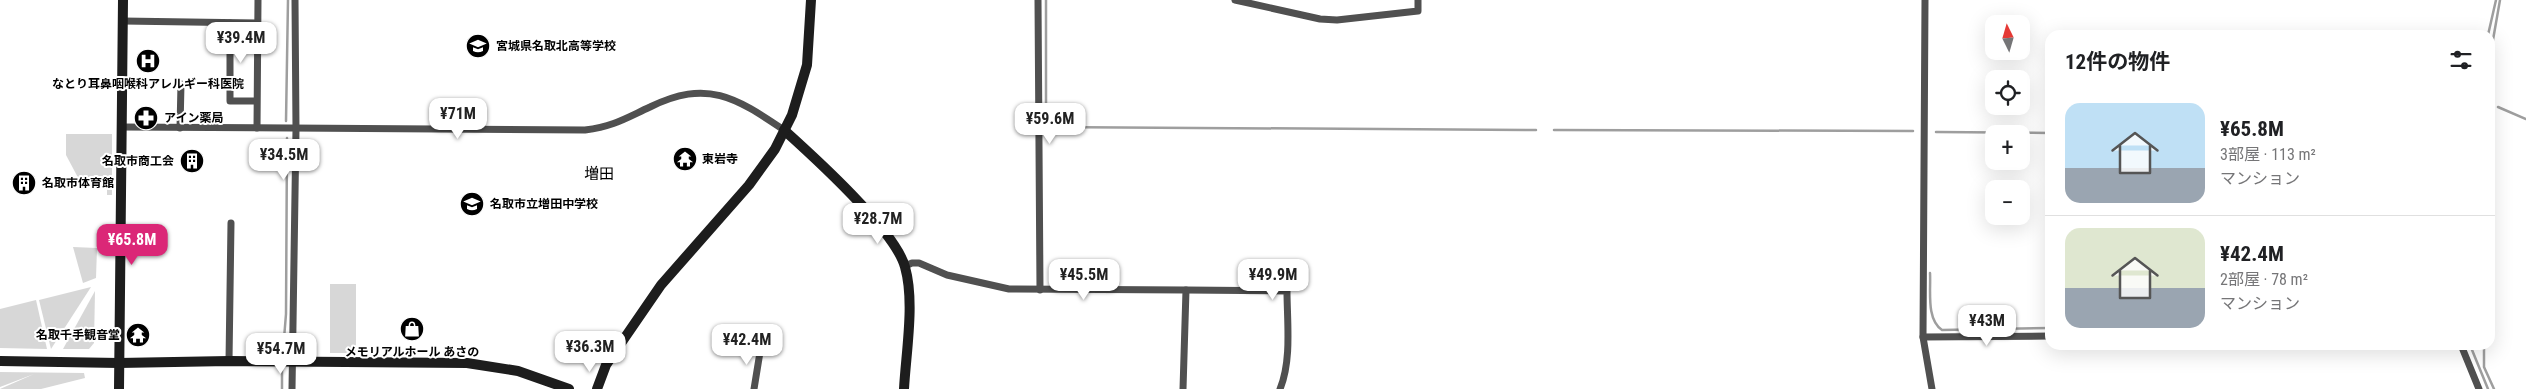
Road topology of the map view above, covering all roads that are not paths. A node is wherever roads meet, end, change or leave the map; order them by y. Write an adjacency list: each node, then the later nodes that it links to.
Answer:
1 (123, 0): 9 (street)
2 (258, 0): 11 (street)
3 (295, 0): 17 (street)
4 (811, 0): 18 (street)
5 (1038, 0): 21 (street)
6 (1235, 0): 7 (street)
7 (1418, 0)
8 (1926, 0): 24 (street)
9 (123, 21): 10 (street); 14 (street)
10 (230, 23): 11 (street); 13 (street)
11 (257, 23): 13 (street)
12 (181, 84): 15 (street)
13 (256, 101): 16 (street)
14 (121, 127): 15 (street); 30 (street)
15 (180, 128): 16 (street)
16 (257, 128): 17 (street)
17 (296, 129): 18 (street); 29 (street)
18 (784, 130): 20 (street); 34 (street)
19 (231, 223): 28 (street)
20 (905, 266): 21 (street); 36 (street)
21 (1040, 290): 22 (street)
22 (1186, 290): 37 (street); 38 (street)
23 (2045, 336): 24 (street)
24 (1923, 338): 39 (street)
25 (761, 346): 35 (street)
26 (2463, 350): 40 (street)
27 (0, 360): 30 (street)
28 (229, 361): 29 (street); 30 (street)
29 (292, 362): 32 (street); 33 (street)
30 (119, 363): 31 (street)
31 (119, 389)
32 (292, 389)
33 (568, 389)
34 (597, 389)
35 (754, 389)
36 (904, 389)
37 (1183, 389)
38 (1280, 389)
39 (1932, 389)
40 (2479, 389)

